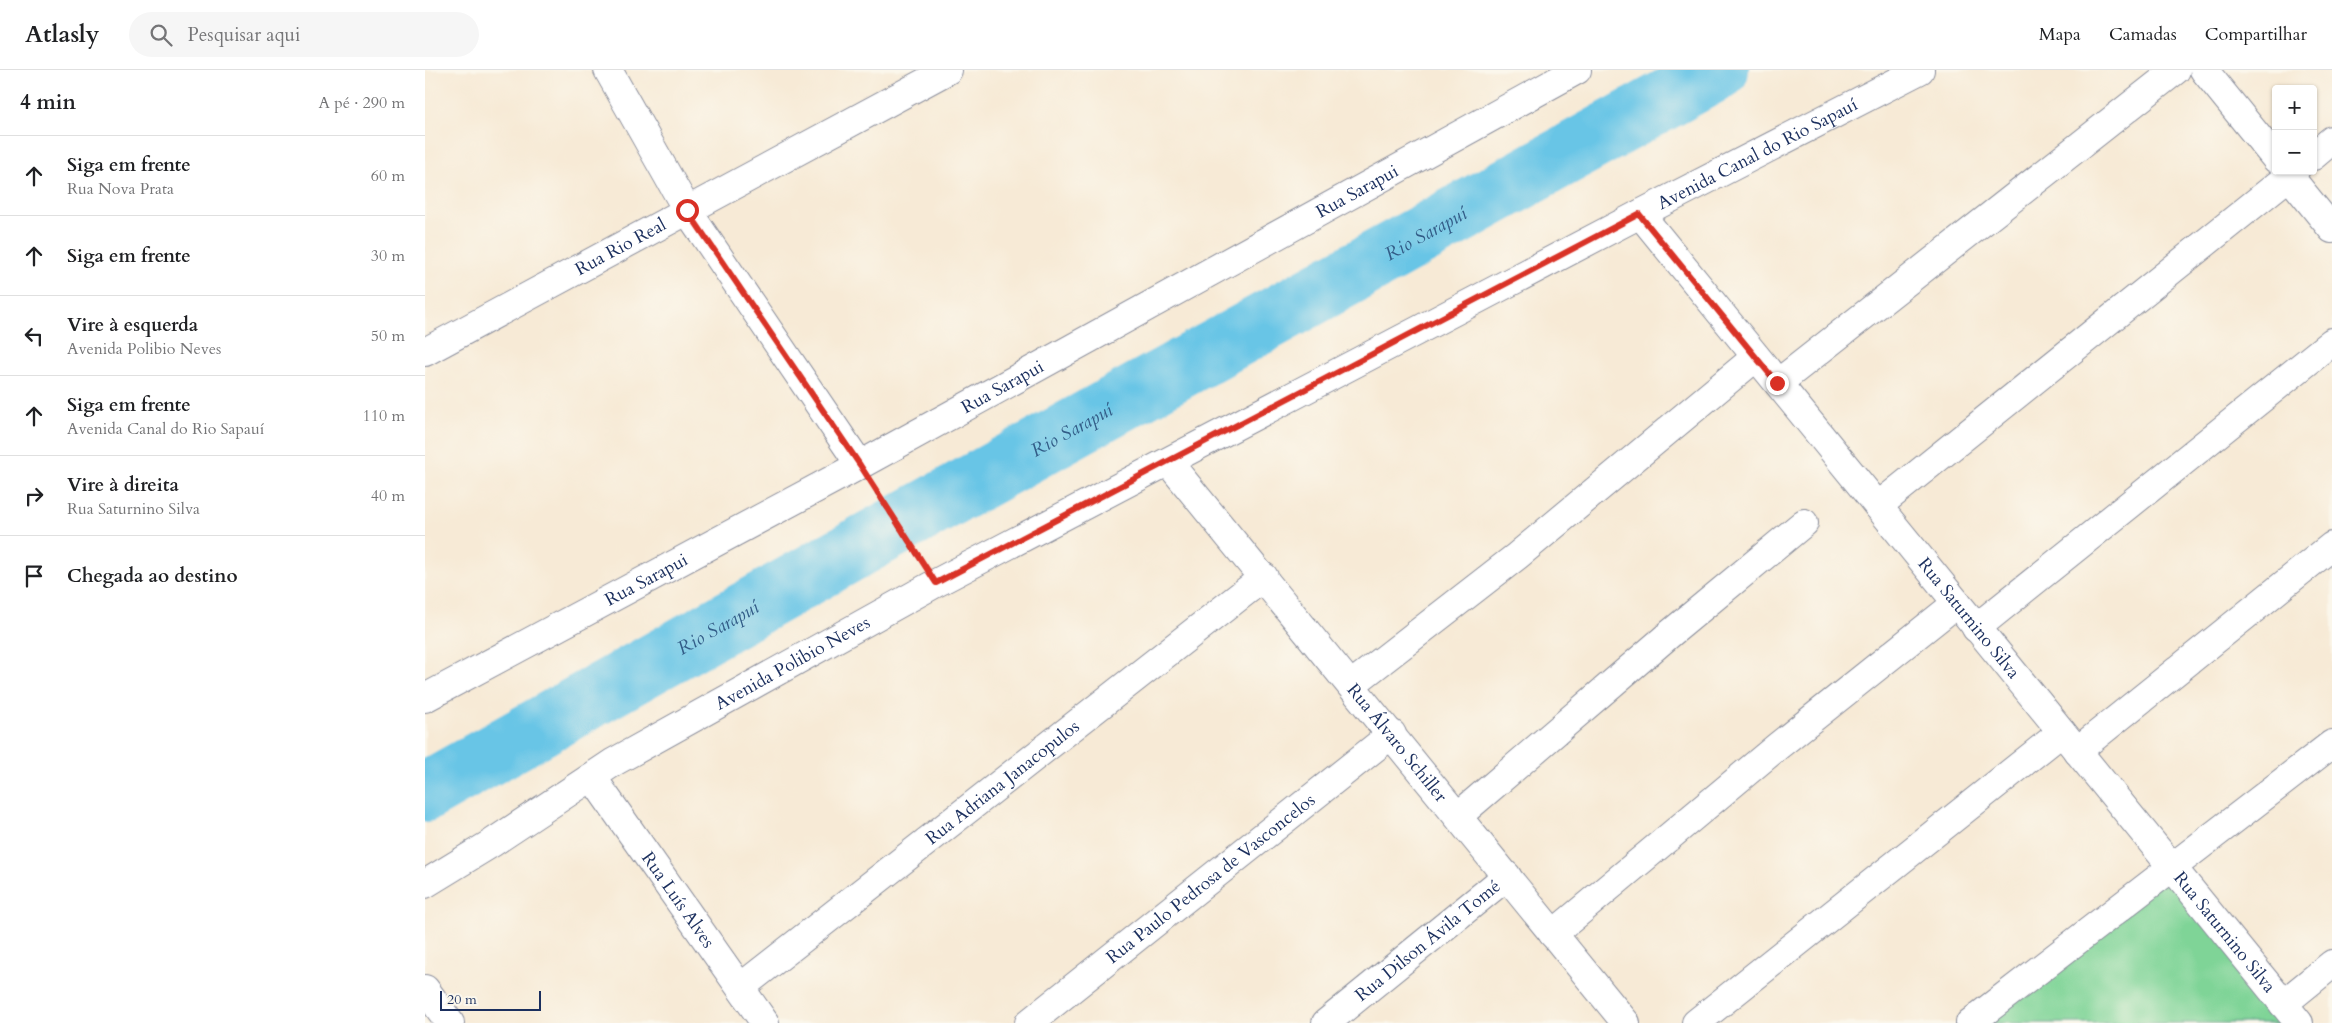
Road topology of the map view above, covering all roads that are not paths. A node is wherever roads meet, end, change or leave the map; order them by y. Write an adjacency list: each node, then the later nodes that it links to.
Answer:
1 (608, 70): 12 (street)
2 (948, 70): 12 (street, Rua Rio Real)
3 (1577, 70): 20 (street, Rua Sarapui)
4 (1920, 70): 13 (street, Avenida Canal do Rio Sapauí)
5 (2176, 70): 18 (street)
6 (2204, 70): 8 (street)
7 (2332, 140): 9 (street)
8 (2272, 152)
9 (2317, 153)
10 (2279, 175): 21 (street)
11 (2291, 175): 14 (street)
12 (687, 210): 16 (street, Rua Rio Real); 20 (street)
13 (1639, 214): 17 (street, Rua Saturnino Silva); 19 (street, Avenida Canal do Rio Sapauí)
14 (2332, 229)
15 (2332, 342): 26 (street)
16 (425, 352)
17 (1756, 357): 18 (street, Rua Saturnino Silva); 27 (street)
18 (1777, 383): 21 (street, Rua Saturnino Silva)
19 (1169, 462): 24 (street, Rua Álvaro Schiller); 32 (street, Avenida Polibio Neves)
20 (860, 465): 28 (street, Rua Sarapui)
21 (1878, 506): 25 (street, Rua Saturnino Silva)
22 (1804, 523): 33 (street)
23 (2332, 546): 30 (street)
24 (1264, 577): 27 (street, Rua Álvaro Schiller); 39 (street, Rua Adriana Janacopulos)
25 (1957, 603): 26 (street, Rua Saturnino Silva); 37 (street)
26 (1976, 628): 30 (street, Rua Saturnino Silva)
27 (1351, 685): 29 (street, Rua Álvaro Schiller)
28 (425, 698)
29 (1392, 734): 33 (street, Rua Álvaro Schiller); 44 (street, Rua Paulo Pedrosa de Vasconcelos)
30 (2069, 742): 34 (street, Rua Saturnino Silva); 47 (street)
31 (2332, 744): 34 (street)
32 (592, 776): 36 (street, Avenida Polibio Neves); 39 (street, Rua Luís Alves)
33 (1458, 816): 35 (street, Rua Álvaro Schiller)
34 (2172, 867): 41 (street, Rua Saturnino Silva); 48 (street)
35 (1507, 876): 37 (street, Rua Álvaro Schiller); 45 (street, Rua Dilson Ávila Tomé)
36 (425, 884)
37 (1553, 934): 46 (street, Rua Álvaro Schiller)
38 (2332, 964): 41 (street)
39 (741, 987): 43 (street, Rua Luís Alves)
40 (425, 989): 42 (street)
41 (2291, 1014)
42 (450, 1023)
43 (765, 1023)
44 (1029, 1023)
45 (1326, 1023)
46 (1626, 1023)
47 (1695, 1023)
48 (1970, 1023)

